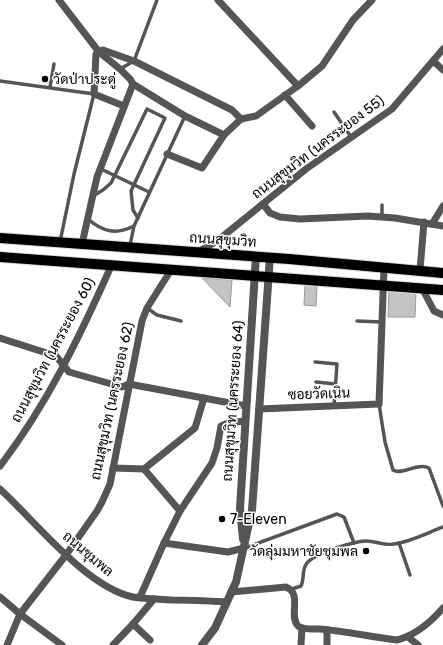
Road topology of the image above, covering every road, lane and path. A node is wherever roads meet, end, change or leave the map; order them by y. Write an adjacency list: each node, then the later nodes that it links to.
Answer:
1 (59, 0): 6 (street)
2 (157, 0): 7 (lane)
3 (218, 0): 14 (street)
4 (372, 0): 14 (street)
5 (443, 49): 8 (street, ถนนสุขุมวิท (นครระยอง 55))
6 (99, 52): 7 (street); 10 (street); 16 (street)
7 (134, 61): 10 (lane); 21 (street)
8 (433, 61): 11 (street); 24 (street, ถนนสุขุมวิท (นครระยอง 55))
9 (54, 64): 15 (lane)
10 (120, 69): 13 (street)
11 (443, 70)
12 (0, 81): 15 (lane)
13 (133, 84): 18 (street); 20 (street)
14 (298, 86): 17 (street)
15 (50, 87): 16 (lane)
16 (94, 94): 18 (street); 40 (lane)
17 (285, 95): 21 (street); 22 (street)
18 (124, 106): 26 (street)
19 (334, 112): 24 (lane)
20 (185, 116): 23 (street); 25 (lane)
21 (242, 119): 23 (street)
22 (312, 126)
23 (224, 135): 25 (street)
24 (351, 137): 29 (street, ถนนสุขุมวิท (นครระยอง 55))
25 (167, 154): 27 (lane)
26 (101, 169): 27 (lane); 28 (street)
27 (149, 192): 33 (lane)
28 (93, 196): 33 (lane); 34 (street)
29 (263, 204): 32 (street); 43 (street, ถนนสุขุมวิท (นครระยอง 55))
30 (382, 205): 32 (lane)
31 (443, 206): 36 (street)
32 (382, 217): 35 (street)
33 (138, 218): 37 (lane)
34 (88, 219): 37 (lane); 41 (street)
35 (424, 222): 36 (street); 51 (street)
36 (432, 224): 38 (street)
37 (134, 226): 42 (lane)
38 (443, 226)
39 (0, 238): 40 (main road, ถนนสุขุมวิท)
40 (60, 242): 41 (main road, ถนนสุขุมวิท)
41 (82, 244): 42 (main road, ถนนสุขุมวิท); 47 (main road)
42 (129, 247): 43 (main road, ถนนสุขุมวิท)
43 (196, 253): 45 (main road, ถนนสุขุมวิท)
44 (0, 256): 47 (main road)
45 (256, 256): 46 (main road, ถนนสุขุมวิท); 53 (street, ถนนสุขุมวิท (นครระยอง 64))
46 (270, 257): 49 (main road, ถนนสุขุมวิท); 54 (street, ถนนสุขุมวิท (นครระยอง 64))
47 (80, 262): 48 (main road)
48 (112, 264): 50 (main road); 65 (street, ถนนสุขุมวิท (นครระยอง 60))
49 (384, 268): 51 (main road, ถนนสุขุมวิท); 55 (street)
50 (171, 270): 53 (main road); 58 (street, ถนนสุขุมวิท (นครระยอง 62))
51 (420, 270): 52 (main road, ถนนสุขุมวิท)
52 (443, 273)
53 (255, 277): 54 (main road); 71 (street, ถนนสุขุมวิท (นครระยอง 64))
54 (269, 277): 55 (main road); 73 (street, ถนนสุขุมวิท (นครระยอง 64))
55 (383, 285): 56 (main road); 62 (street)
56 (422, 288): 57 (main road); 59 (street)
57 (443, 290)
58 (147, 308): 60 (lane); 67 (street, ถนนสุขุมวิท (นครระยอง 62))
59 (443, 315)
60 (180, 321)
61 (358, 321): 62 (lane)
62 (382, 322): 70 (street)
63 (0, 338): 65 (street)
64 (316, 362): 68 (lane)
65 (64, 364): 67 (street); 75 (street, ถนนสุขุมวิท (นครระยอง 60))
66 (316, 382): 68 (lane)
67 (129, 384): 69 (street); 76 (street, ถนนสุขุมวิท (นครระยอง 62))
68 (335, 384): 72 (lane)
69 (204, 398): 71 (street); 77 (street)
70 (379, 404): 72 (street, ซอยวัดเนิน); 79 (lane)
71 (246, 406): 74 (street, ถนนสุขุมวิท (นครระยอง 64))
72 (334, 406): 73 (street, ซอยวัดเนิน)
73 (259, 408): 86 (street, ถนนสุขุมวิท (นครระยอง 64))
74 (245, 421): 81 (street); 86 (street, ถนนสุขุมวิท (นครระยอง 64))
75 (0, 466)
76 (113, 468): 77 (street); 87 (street, ถนนสุขุมวิท (นครระยอง 62))
77 (144, 469): 81 (street)
78 (0, 489): 87 (street, ถนนชุมพล)
79 (442, 497): 80 (lane)
80 (443, 506)
81 (180, 511): 83 (street)
82 (443, 527): 85 (lane)
83 (164, 543): 86 (street); 92 (street)
84 (354, 543): 85 (lane); 86 (lane); 89 (lane)
85 (400, 543): 88 (lane)
86 (244, 548): 90 (street, ถนนสุขุมวิท (นครระยอง 64))
87 (66, 555): 92 (street, ถนนชุมพล); 96 (street, ถนนสุขุมวิท (นครระยอง 62))
88 (410, 575)
89 (292, 589): 90 (street); 98 (street)
90 (231, 592): 94 (street, ถนนสุขุมวิท (นครระยอง 64))
91 (0, 597): 96 (street)
92 (140, 597): 93 (street, ถนนชุมพล)
93 (154, 599): 94 (street, ถนนชุมพล); 97 (street)
94 (227, 602): 105 (street, ถนนสุขุมวิท (นครระยอง 64))
95 (441, 613): 100 (street)
96 (20, 614): 102 (street, ถนนสุขุมวิท (นครระยอง 62)); 103 (street)
97 (133, 624): 101 (street); 104 (street)
98 (302, 628): 99 (street); 106 (street)
99 (328, 630): 100 (street); 107 (street)
100 (408, 637): 108 (street)
101 (150, 640)
102 (7, 645)
103 (62, 645)
104 (113, 645)
105 (202, 645)
106 (301, 645)
107 (327, 645)
108 (417, 645)

